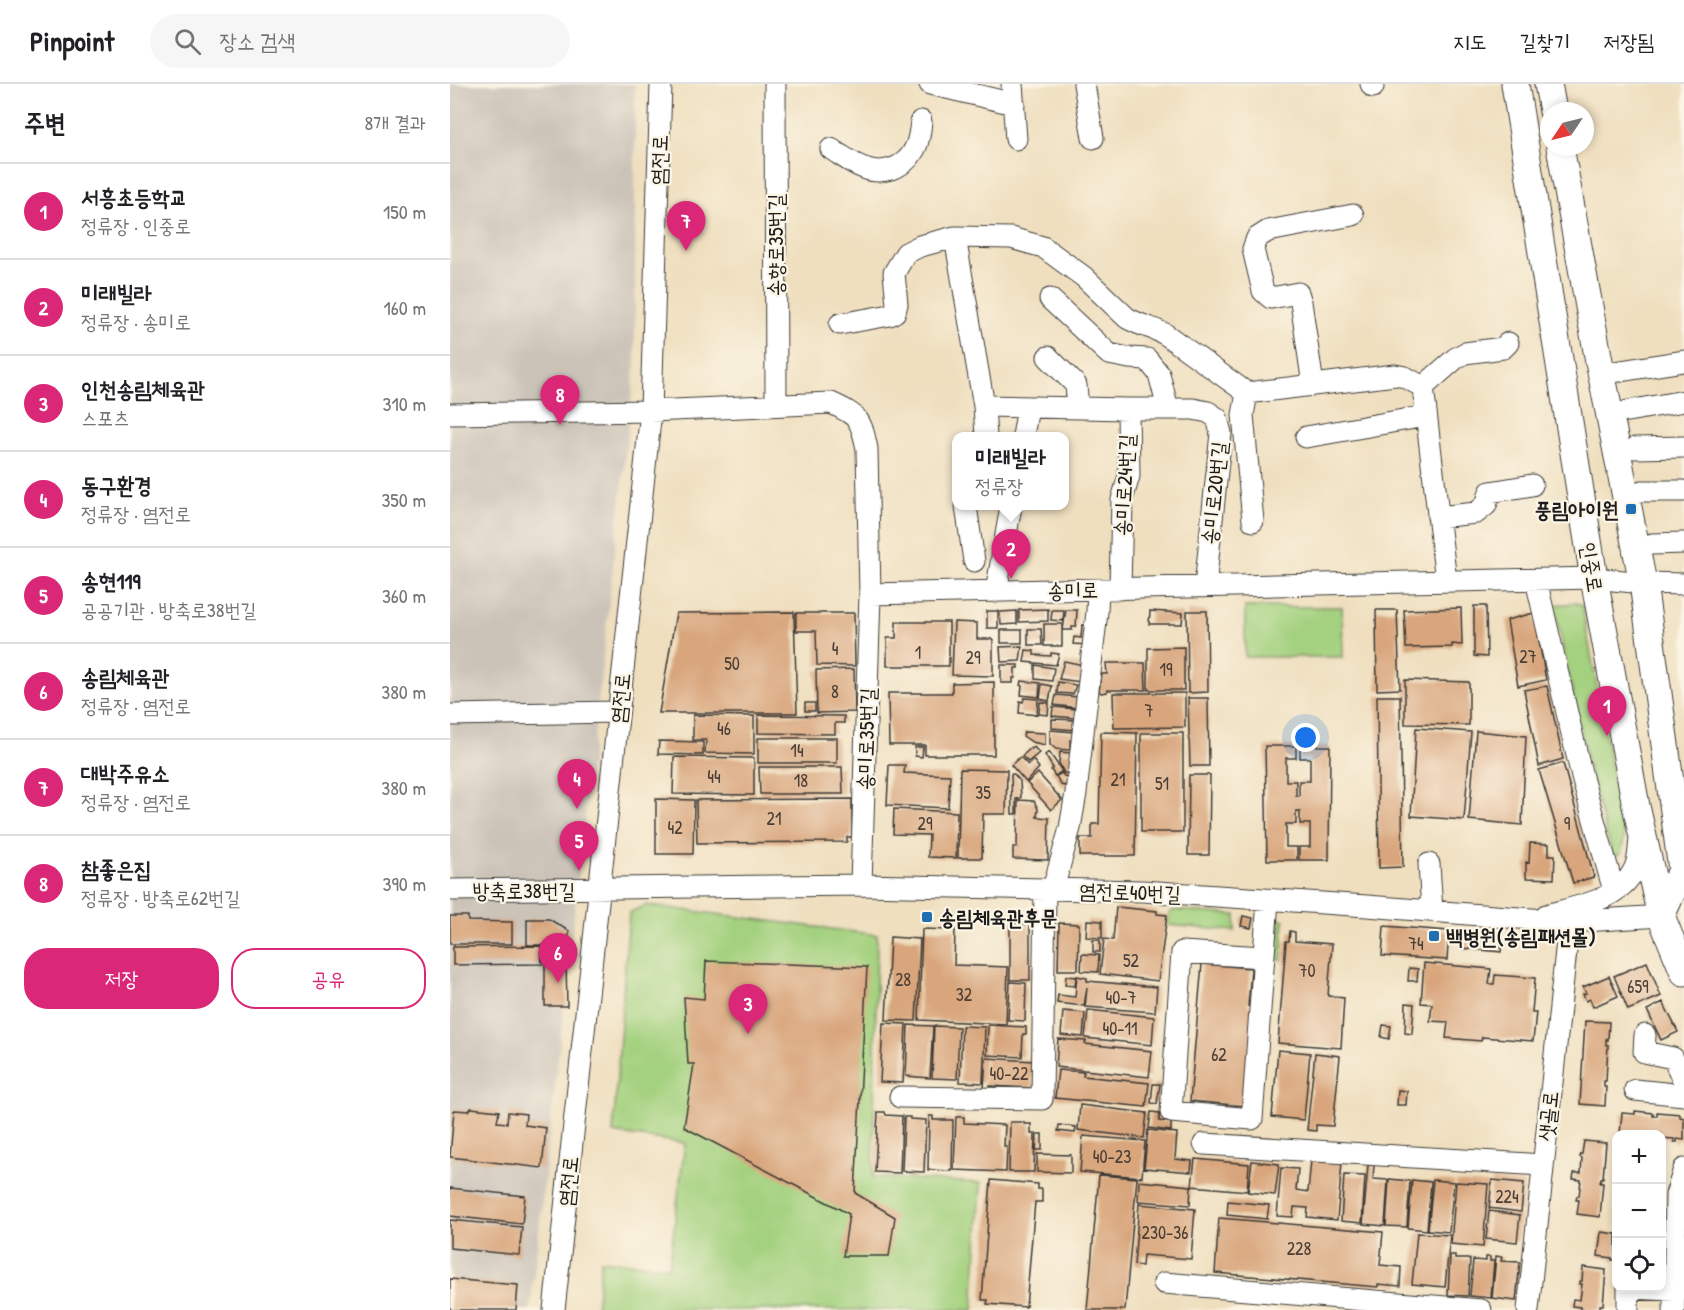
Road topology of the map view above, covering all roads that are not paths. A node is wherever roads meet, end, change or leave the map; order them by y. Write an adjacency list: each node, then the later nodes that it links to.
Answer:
1 (661, 84): 32 (street, 염전로)
2 (775, 84): 26 (street, 송향로35번길)
3 (930, 84): 7 (street)
4 (1084, 84): 10 (street)
5 (1515, 84): 51 (main road, 인중로)
6 (1548, 84): 8 (main road)
7 (1013, 94): 11 (street)
8 (1551, 102)
9 (921, 121): 12 (street)
10 (1094, 138)
11 (1016, 139)
12 (831, 149)
13 (1562, 156): 21 (main road)
14 (1353, 215): 22 (street)
15 (955, 237): 17 (street); 24 (street); 27 (street)
16 (1050, 300): 31 (street)
17 (840, 324)
18 (1508, 343): 23 (street)
19 (1048, 357): 29 (street)
20 (1684, 361): 21 (street)
21 (1601, 374): 54 (main road)
22 (1313, 385): 23 (street); 24 (street)
23 (1423, 387): 35 (street)
24 (1247, 393): 47 (street)
25 (1684, 402): 33 (street)
26 (776, 405): 32 (street); 60 (street)
27 (984, 406): 28 (street, 송미로24번길); 36 (street)
28 (1028, 408): 29 (street, 송미로24번길); 37 (street)
29 (1078, 408): 30 (street, 송미로24번길)
30 (1128, 409): 31 (street, 송미로20번길); 57 (street, 송미로24번길)
31 (1168, 409): 56 (street, 송미로20번길)
32 (651, 411): 34 (street); 61 (street, 염전로)
33 (1628, 411)
34 (450, 414)
35 (1426, 416): 38 (street); 46 (street)
36 (986, 432)
37 (1024, 432)
38 (1306, 437)
39 (1684, 447): 40 (street)
40 (1635, 448)
41 (1532, 485): 46 (street)
42 (1642, 491): 43 (street)
43 (1684, 491)
44 (967, 510): 50 (street)
45 (1010, 510): 59 (street)
46 (1438, 517): 53 (street)
47 (1253, 521)
48 (1684, 543): 49 (street)
49 (1652, 544)
50 (974, 561)
51 (1594, 578): 52 (street, 송미로); 54 (street, 송미로); 64 (main road, 인중로)
52 (1536, 580): 53 (street, 송미로); 71 (street)
53 (1446, 582): 56 (street, 송미로)
54 (1643, 583): 55 (street, 송미로); 63 (main road)
55 (1684, 584)
56 (1205, 587): 57 (street, 송미로)
57 (1120, 589): 58 (street, 송미로)
58 (1098, 590): 59 (street, 송미로); 69 (street)
59 (996, 592): 60 (street, 송미로)
60 (870, 594): 67 (street, 송미로35번길)
61 (618, 712): 62 (street); 68 (street, 염전로)
62 (450, 715)
63 (1678, 790): 65 (main road)
64 (1641, 829): 71 (street); 74 (main road, 인중로)
65 (1681, 843): 74 (main road)
66 (1429, 864): 73 (street)
67 (861, 885): 68 (street, 염전로40번길); 69 (street, 염전로40번길)
68 (598, 889): 70 (street, 방축로38번길); 90 (street, 염전로)
69 (1049, 889): 72 (street, 염전로40번길); 83 (street)
70 (450, 890)
71 (1614, 891): 75 (street)
72 (1268, 900): 73 (street, 염전로40번길); 77 (street)
73 (1432, 911): 75 (street, 염전로40번길)
74 (1672, 911): 76 (street, 염전로40번길); 78 (main road, 인중로)
75 (1531, 919): 76 (street, 염전로40번길)
76 (1569, 922): 85 (street, 샛골로)
77 (1263, 957): 77 (street)
78 (1684, 972)
79 (1645, 1035): 80 (street)
80 (1684, 1082)
81 (1635, 1090): 82 (street)
82 (1684, 1095)
83 (900, 1097)
84 (1204, 1144): 85 (street)
85 (1543, 1165): 92 (street, 샛골로)
86 (1684, 1169): 87 (street)
87 (1668, 1215): 89 (street)
88 (1164, 1283): 91 (street)
89 (1674, 1300): 93 (street)
90 (554, 1310)
91 (1481, 1310)
92 (1528, 1310)
93 (1628, 1310)

